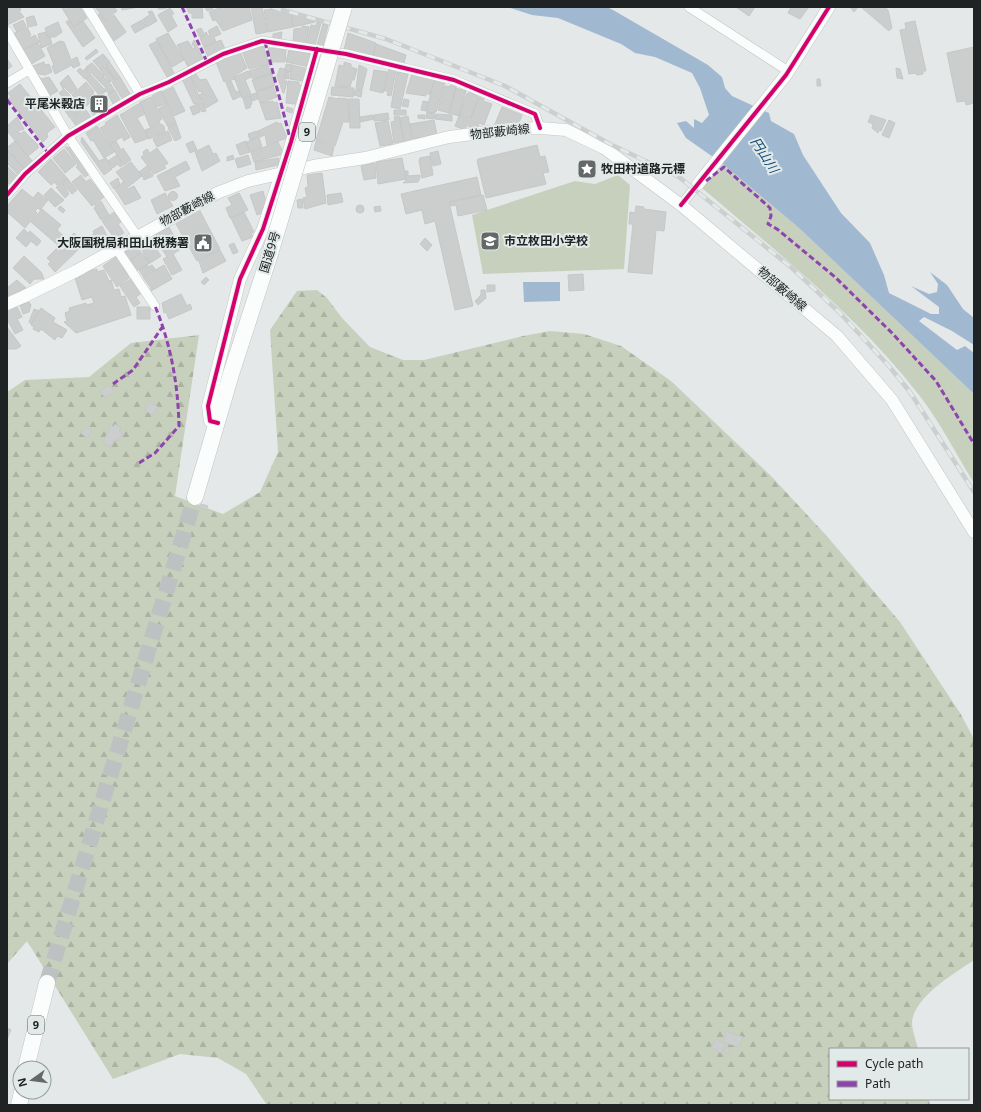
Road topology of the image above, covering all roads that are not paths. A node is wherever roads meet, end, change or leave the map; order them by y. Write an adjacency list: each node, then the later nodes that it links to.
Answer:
1 (87, 7): 10 (street)
2 (344, 7): 21 (highway, 国道9号 / 9, bridge)
3 (689, 7): 8 (street)
4 (829, 7): 8 (main road)
5 (7, 31): 7 (street)
6 (317, 49): 10 (street); 11 (street); 13 (street)
7 (30, 70): 9 (street); 12 (street)
8 (787, 73): 14 (main road)
9 (7, 83)
10 (140, 94): 12 (street)
11 (540, 128): 13 (main road, 物部藪崎線); 16 (main road, 物部藪崎線)
12 (68, 136): 15 (street); 17 (street)
13 (281, 174): 17 (main road, 物部藪崎線); 21 (main road)
14 (698, 184): 16 (street)
15 (7, 195)
16 (682, 205): 23 (main road, 物部藪崎線)
17 (137, 236): 18 (main road, 物部藪崎線)
18 (116, 248): 19 (main road, 物部藪崎線); 20 (street)
19 (7, 304)
20 (155, 306)
21 (218, 423): 22 (highway, 国道9号 / 9)
22 (195, 497)
23 (974, 532)
24 (47, 983): 25 (highway, 9)
25 (28, 1060)

